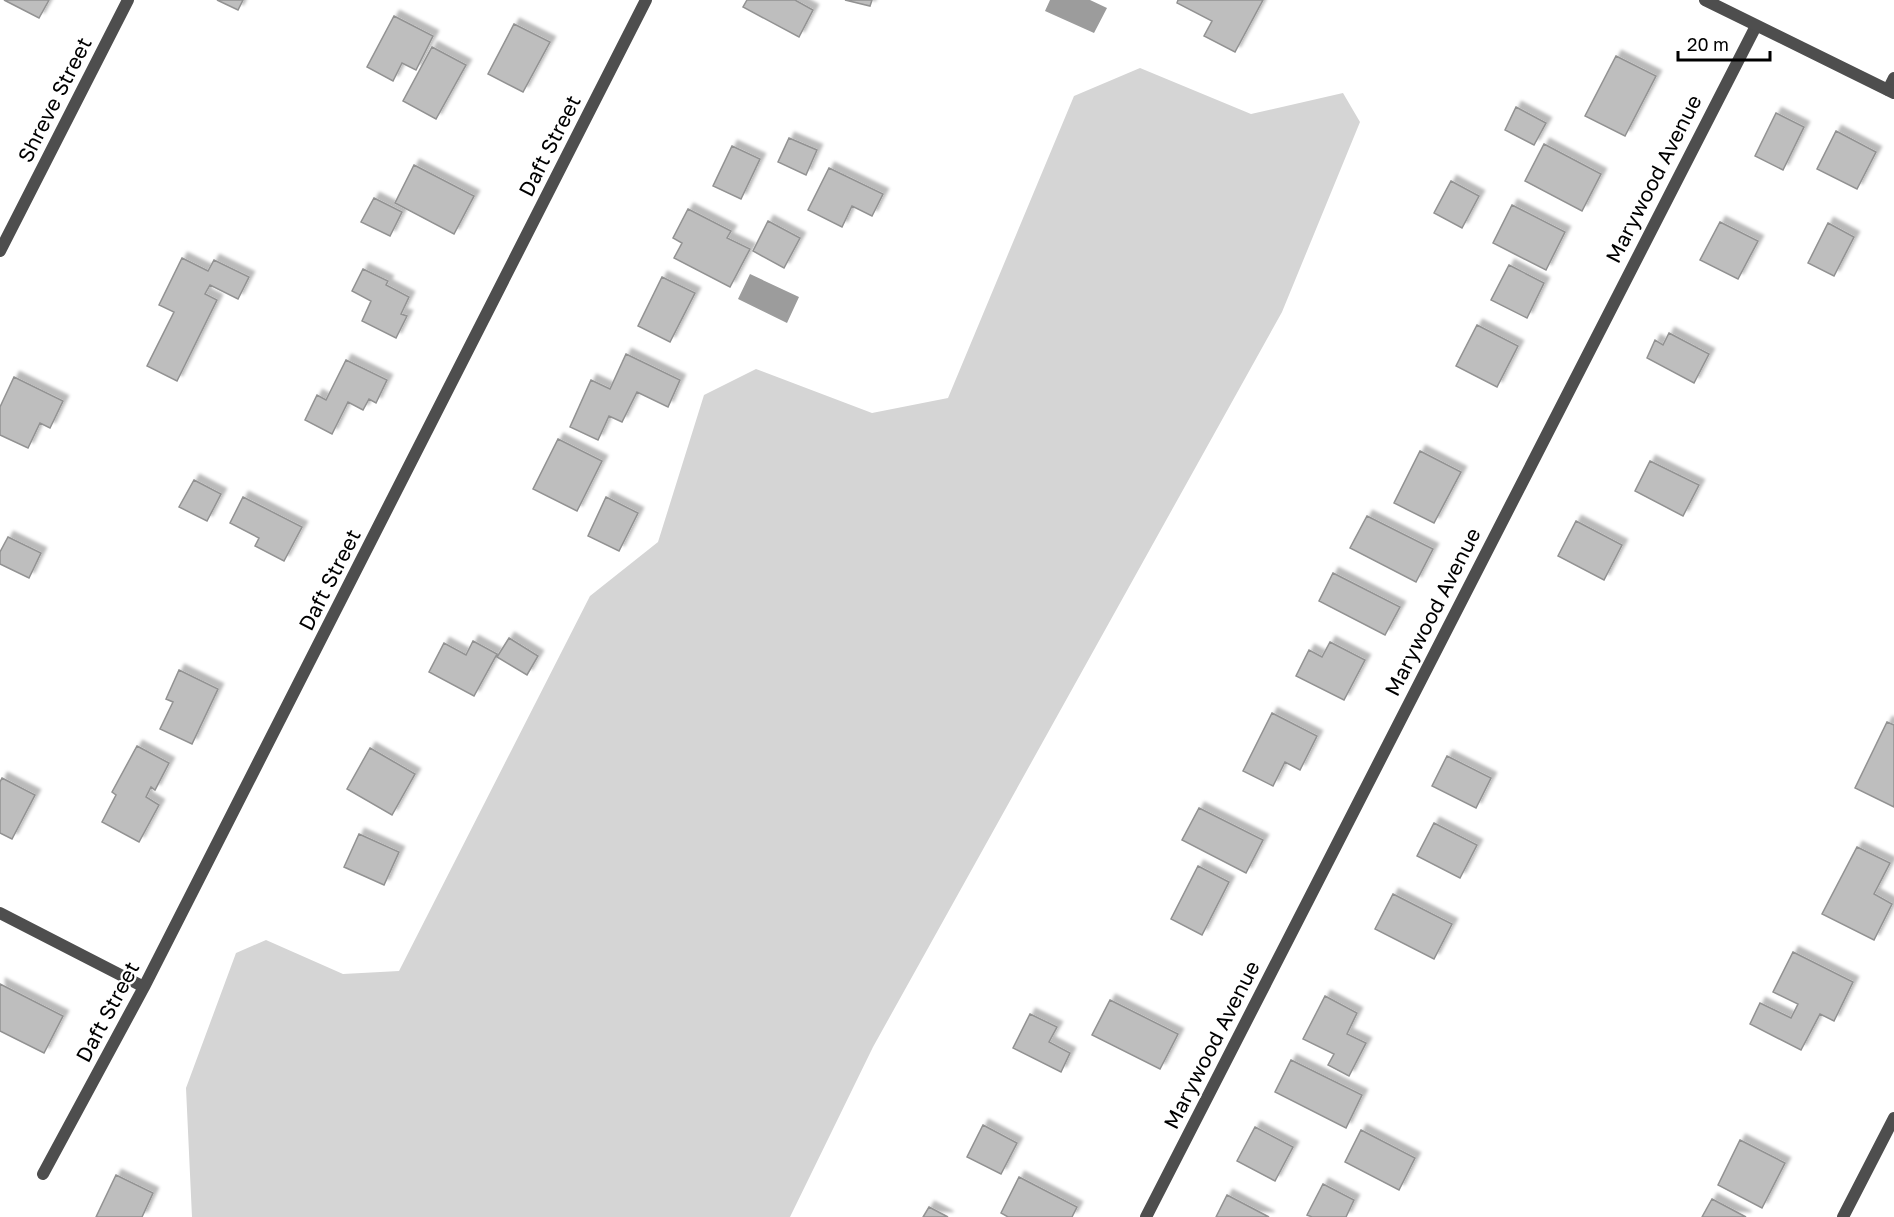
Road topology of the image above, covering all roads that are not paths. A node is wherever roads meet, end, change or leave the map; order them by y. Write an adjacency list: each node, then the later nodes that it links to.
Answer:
1 (128, 0): 7 (street, Shreve Street)
2 (1705, 0): 4 (street)
3 (641, 2): 9 (street, Daft Street)
4 (1756, 26): 6 (street); 12 (street, Marywood Avenue)
5 (1894, 78): 6 (street)
6 (1891, 92)
7 (0, 251)
8 (0, 913): 9 (street)
9 (144, 987): 11 (street, Daft Street)
10 (1894, 1118): 13 (street)
11 (43, 1174)
12 (1146, 1217)
13 (1843, 1217)

